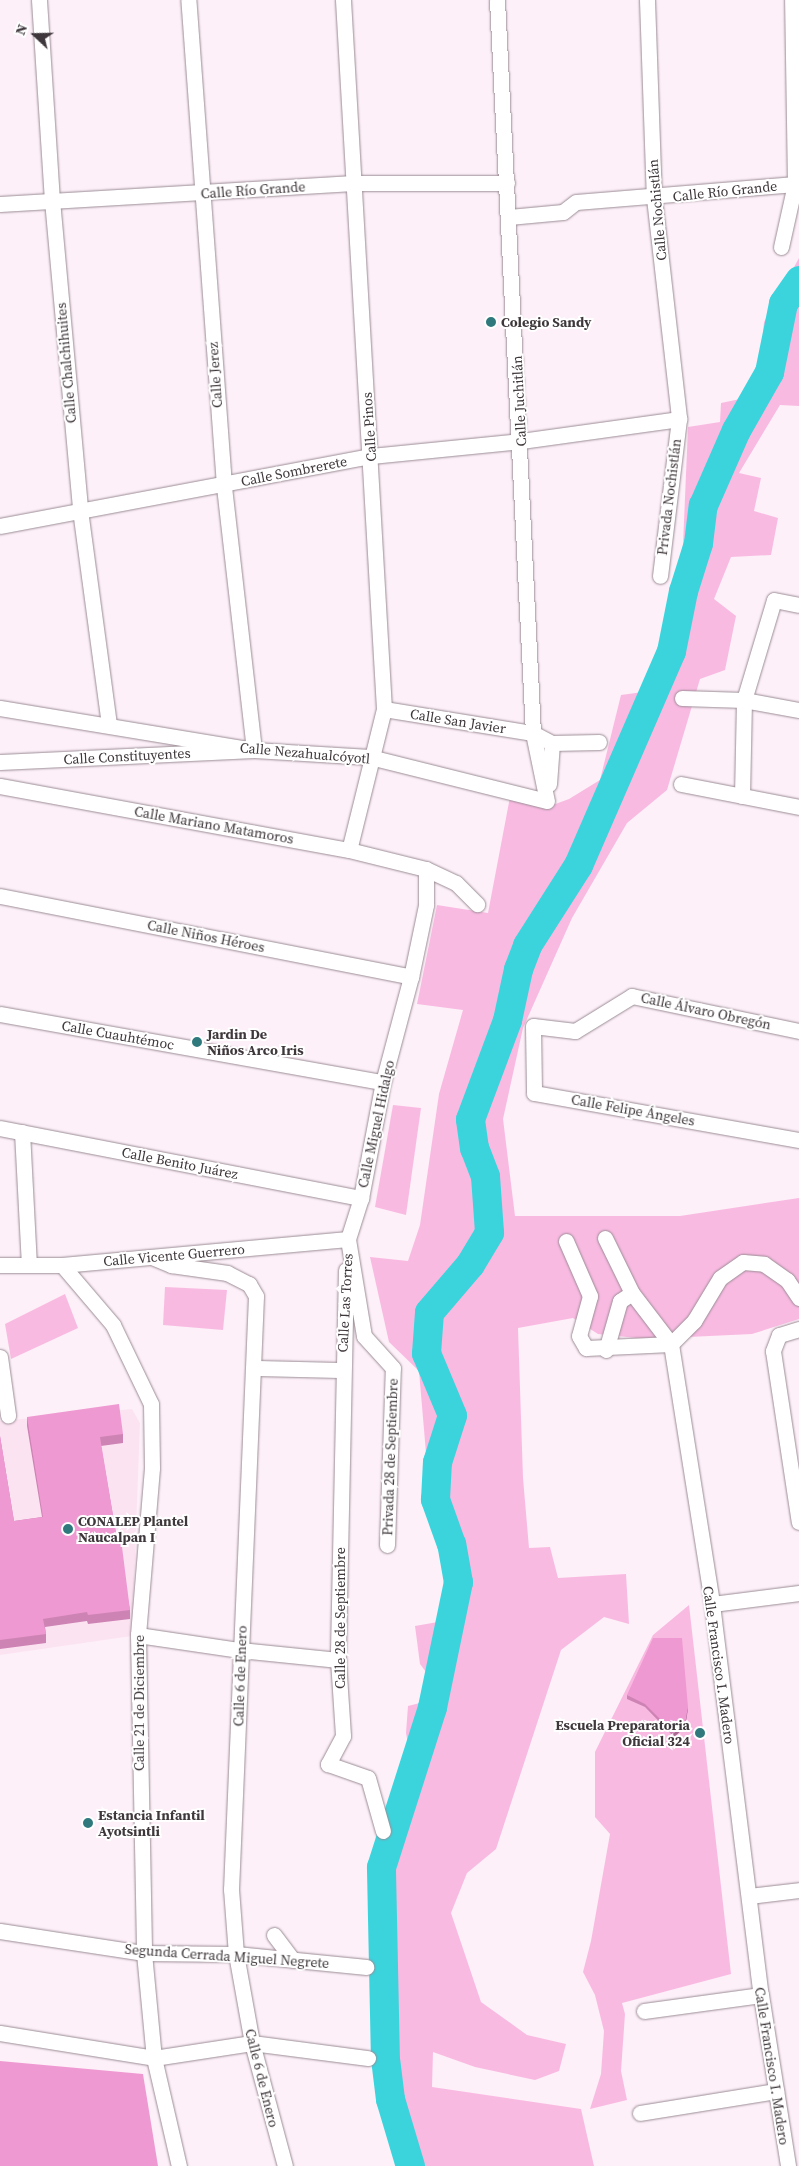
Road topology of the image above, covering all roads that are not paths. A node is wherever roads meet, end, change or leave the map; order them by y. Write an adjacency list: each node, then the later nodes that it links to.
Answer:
1 (39, 0): 12 (street, Calle Chalchihuites)
2 (188, 0): 10 (street, Calle Jerez)
3 (342, 0): 8 (street, Calle Pinos)
4 (497, 0): 7 (street, Calle Juchitlán)
5 (647, 0): 11 (street, Calle Nochistlán)
6 (792, 0): 9 (street)
7 (507, 183): 8 (street, Calle Río Grande); 14 (street, Calle Juchitlán)
8 (353, 184): 10 (street, Calle Río Grande); 18 (street, Calle Pinos)
9 (794, 184): 11 (street, Calle Río Grande); 15 (street)
10 (202, 193): 12 (street, Calle Río Grande); 19 (street, Calle Jerez)
11 (654, 198): 14 (street, Calle Río Grande); 16 (street, Calle Nochistlán)
12 (52, 200): 13 (street, Calle Río Grande); 20 (street, Calle Chalchihuites)
13 (0, 204)
14 (509, 217): 17 (street, Calle Juchitlán)
15 (781, 247)
16 (679, 419): 17 (street, Calle Sombrerete); 22 (street, Privada Nochistlán)
17 (521, 441): 18 (street, Calle Sombrerete); 30 (street, Calle Juchitlán)
18 (371, 456): 19 (street, Calle Sombrerete); 27 (street, Calle Pinos)
19 (224, 485): 20 (street, Calle Sombrerete); 33 (street, Calle Jerez)
20 (80, 510): 21 (street, Calle Sombrerete); 29 (street, Calle Chalchihuites)
21 (0, 526)
22 (660, 576)
23 (799, 605): 25 (street)
24 (682, 698): 25 (street)
25 (744, 700): 28 (street); 38 (street)
26 (0, 708): 29 (street, Calle Nezahualcóyotl)
27 (384, 709): 30 (street, Calle San Javier); 34 (street, Calle Pinos)
28 (799, 710)
29 (109, 724): 33 (street, Calle Nezahualcóyotl)
30 (533, 733): 32 (street, Calle San Javier); 39 (street, Calle Juchitlán)
31 (599, 742): 32 (street)
32 (552, 743): 39 (street)
33 (254, 750): 34 (street, Calle Nezahualcóyotl); 35 (street, Calle Constituyentes)
34 (370, 758): 39 (street, Calle Nezahualcóyotl); 41 (street, Calle Pinos)
35 (0, 762)
36 (681, 784): 38 (street)
37 (0, 786): 41 (street, Calle Mariano Matamoros)
38 (742, 796): 40 (street)
39 (547, 801)
40 (799, 807)
41 (349, 850): 42 (street, Calle Mariano Matamoros)
42 (426, 870): 44 (street, Calle Mariano Matamoros); 45 (street, Calle Miguel Hidalgo)
43 (0, 896): 45 (street, Calle Niños Héroes)
44 (477, 904)
45 (411, 977): 49 (street, Calle Miguel Hidalgo)
46 (0, 1014): 49 (street, Calle Cuauhtémoc)
47 (533, 1026): 48 (street, Calle Álvaro Obregón); 52 (street, Calle Felipe Ángeles)
48 (799, 1031)
49 (383, 1082): 53 (street, Calle Miguel Hidalgo)
50 (0, 1128): 51 (street, Calle Benito Juárez)
51 (22, 1132): 53 (street, Calle Benito Juárez); 58 (street)
52 (799, 1140)
53 (361, 1198): 55 (street, Calle Miguel Hidalgo)
54 (604, 1238): 61 (street)
55 (348, 1239): 57 (street, Calle Vicente Guerrero); 68 (street, Calle Miguel Hidalgo); 69 (street, Calle Las Torres)
56 (566, 1241): 65 (street)
57 (152, 1257): 60 (street, Calle Vicente Guerrero); 67 (street, Calle 6 de Enero)
58 (30, 1264): 59 (street, Calle Vicente Guerrero); 60 (street, Calle Vicente Guerrero)
59 (0, 1265)
60 (62, 1265): 75 (street, Calle 21 de Diciembre)
61 (632, 1293): 64 (street); 65 (street)
62 (799, 1298): 64 (street)
63 (792, 1330): 71 (street)
64 (671, 1344): 65 (street); 74 (street, Calle Francisco I. Madero)
65 (606, 1350)
66 (0, 1357): 70 (street)
67 (255, 1368): 69 (street, Calle Las Torres); 76 (street, Calle 6 de Enero)
68 (393, 1368): 72 (street, Privada 28 de Septiembre)
69 (342, 1370): 77 (street, Calle 28 de Septiembre)
70 (8, 1415)
71 (799, 1522)
72 (387, 1545)
73 (799, 1593): 74 (street)
74 (712, 1604): 80 (street, Calle Francisco I. Madero)
75 (138, 1635): 76 (street); 83 (street, Calle 21 de Diciembre)
76 (240, 1650): 77 (street); 84 (street, Calle 6 de Enero)
77 (338, 1660): 78 (street, Calle 28 de Septiembre)
78 (383, 1830)
79 (799, 1890): 80 (street)
80 (749, 1896): 87 (street, Calle Francisco I. Madero)
81 (0, 1931): 83 (street, Segunda Cerrada Miguel Negrete)
82 (274, 1935): 85 (street)
83 (144, 1953): 84 (street, Segunda Cerrada Miguel Negrete); 91 (street, Calle 21 de Diciembre)
84 (236, 1954): 85 (street, Segunda Cerrada Miguel Negrete); 90 (street, Calle 6 de Enero)
85 (293, 1960): 86 (street, Segunda Cerrada Miguel Negrete)
86 (366, 1967)
87 (761, 1994): 88 (street); 93 (street, Calle Francisco I. Madero)
88 (644, 2011)
89 (0, 2033): 91 (street)
90 (252, 2043): 91 (street); 92 (street); 96 (street, Calle 6 de Enero)
91 (154, 2058): 95 (street, Calle 21 de Diciembre)
92 (368, 2058)
93 (776, 2091): 94 (street); 97 (street, Calle Francisco I. Madero)
94 (640, 2113)
95 (179, 2166)
96 (285, 2166)
97 (788, 2166)

